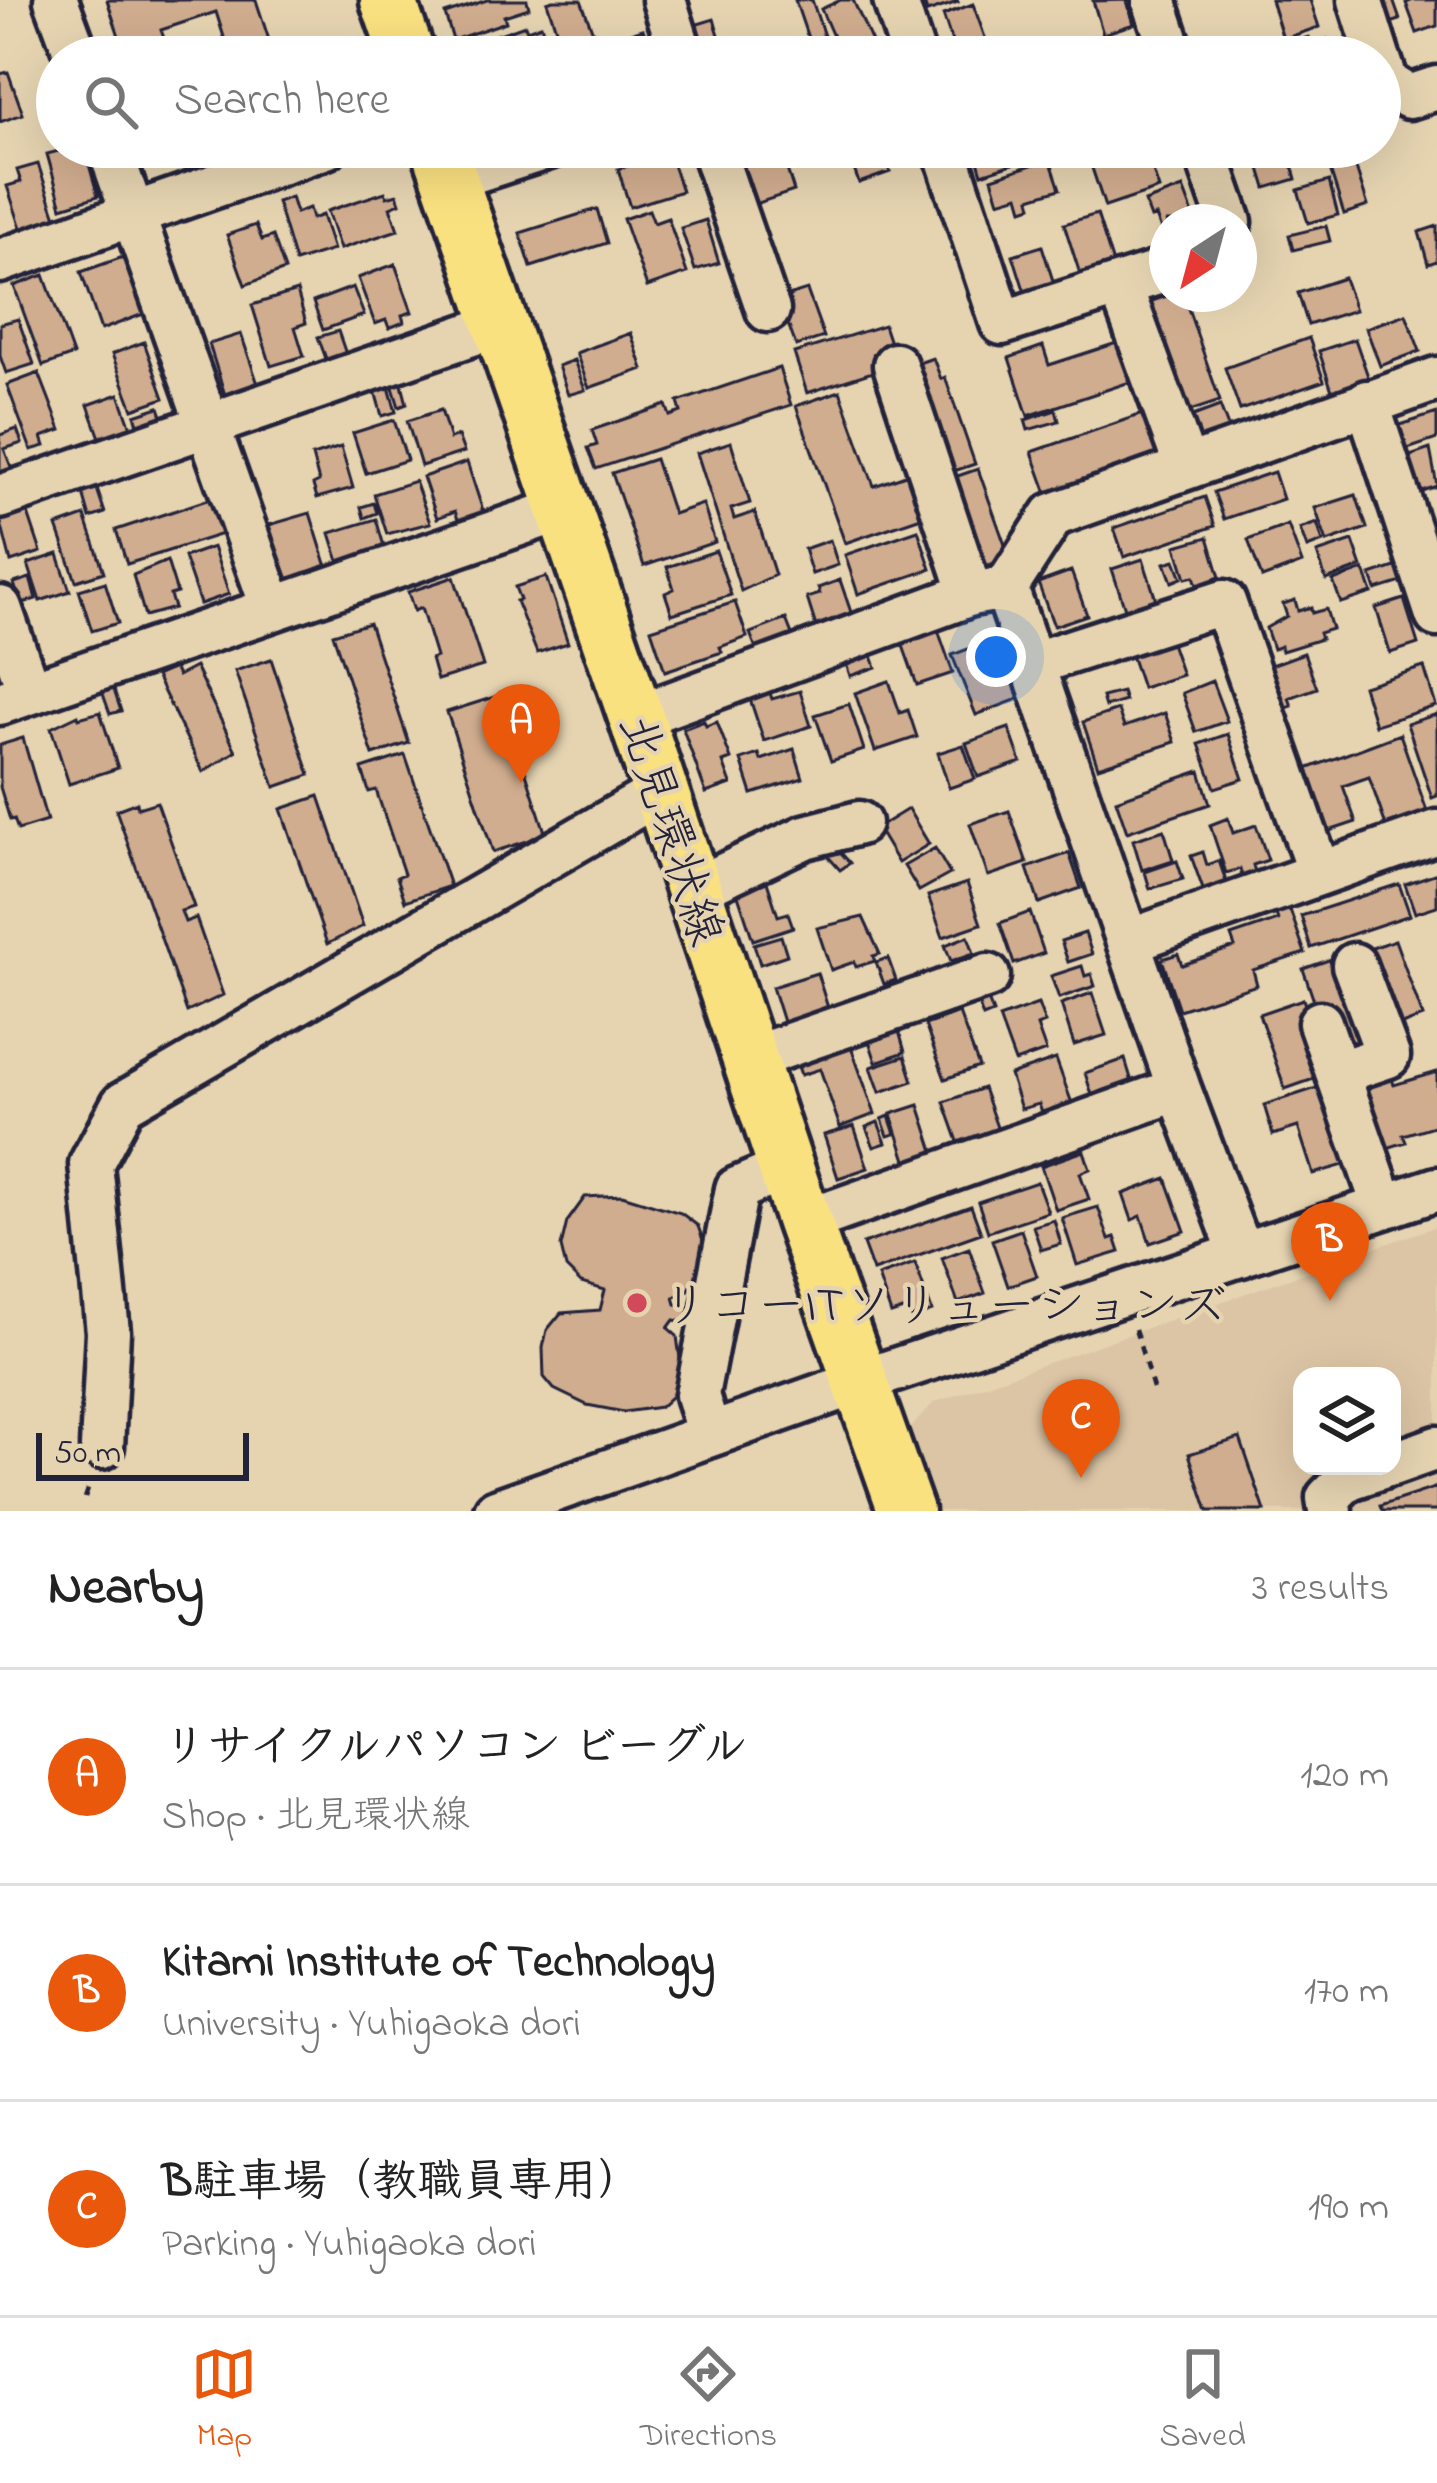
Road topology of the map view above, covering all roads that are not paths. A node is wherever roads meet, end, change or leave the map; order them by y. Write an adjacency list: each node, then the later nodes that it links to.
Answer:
1 (56, 0): 7 (street)
2 (388, 0): 8 (main road)
3 (664, 0): 9 (street)
4 (895, 0): 10 (street)
5 (1154, 0): 11 (street)
6 (1360, 0): 12 (street)
7 (69, 36)
8 (401, 36)
9 (675, 36)
10 (907, 36)
11 (1166, 36)
12 (1371, 36)
13 (1437, 88): 14 (street)
14 (1401, 92)
15 (117, 168): 22 (street)
16 (265, 168): 22 (street)
17 (446, 168): 27 (main road, 北見環状線)
18 (719, 168): 26 (street)
19 (951, 168): 25 (street)
20 (1211, 168): 21 (street)
21 (1224, 204)
22 (133, 213): 23 (street); 31 (street)
23 (0, 261)
24 (1149, 276): 25 (street)
25 (1120, 285): 32 (street)
26 (768, 310)
27 (498, 325): 31 (street); 34 (main road, 北見環状線)
28 (895, 365): 35 (street)
29 (1437, 379): 30 (street)
30 (1367, 402): 32 (street); 38 (street)
31 (207, 425): 33 (street); 37 (street)
32 (1186, 467): 35 (street)
33 (0, 497)
34 (563, 509): 37 (street); 41 (main road, 北見環状線)
35 (988, 591): 39 (street); 41 (street)
36 (0, 608): 40 (street)
37 (273, 609): 40 (street)
38 (1437, 615)
39 (1032, 664): 45 (street); 47 (street)
40 (15, 698)
41 (636, 717): 42 (main road, 北見環状線)
42 (660, 792): 46 (main road, 北見環状線); 61 (street)
43 (860, 824): 46 (street)
44 (1437, 832): 45 (street)
45 (1319, 873): 47 (street)
46 (693, 890): 51 (main road, 北見環状線)
47 (1129, 941): 53 (street)
48 (1354, 965): 52 (street)
49 (988, 976): 51 (street)
50 (1320, 1023): 52 (street)
51 (749, 1059): 54 (main road, 北見環状線)
52 (1338, 1073): 56 (street)
53 (1179, 1089): 57 (street); 58 (street)
54 (786, 1168): 57 (main road, 北見環状線); 60 (street)
55 (1437, 1189): 56 (street)
56 (1384, 1207): 58 (street)
57 (804, 1222): 59 (main road, 北見環状線)
58 (1240, 1255): 59 (street)
59 (862, 1381): 60 (street); 66 (main road, 北見環状線)
60 (709, 1435): 65 (street)
61 (102, 1448)
62 (1437, 1448): 63 (street)
63 (1401, 1461)
64 (1359, 1475): 67 (street)
65 (496, 1511)
66 (906, 1511)
67 (1330, 1511)

